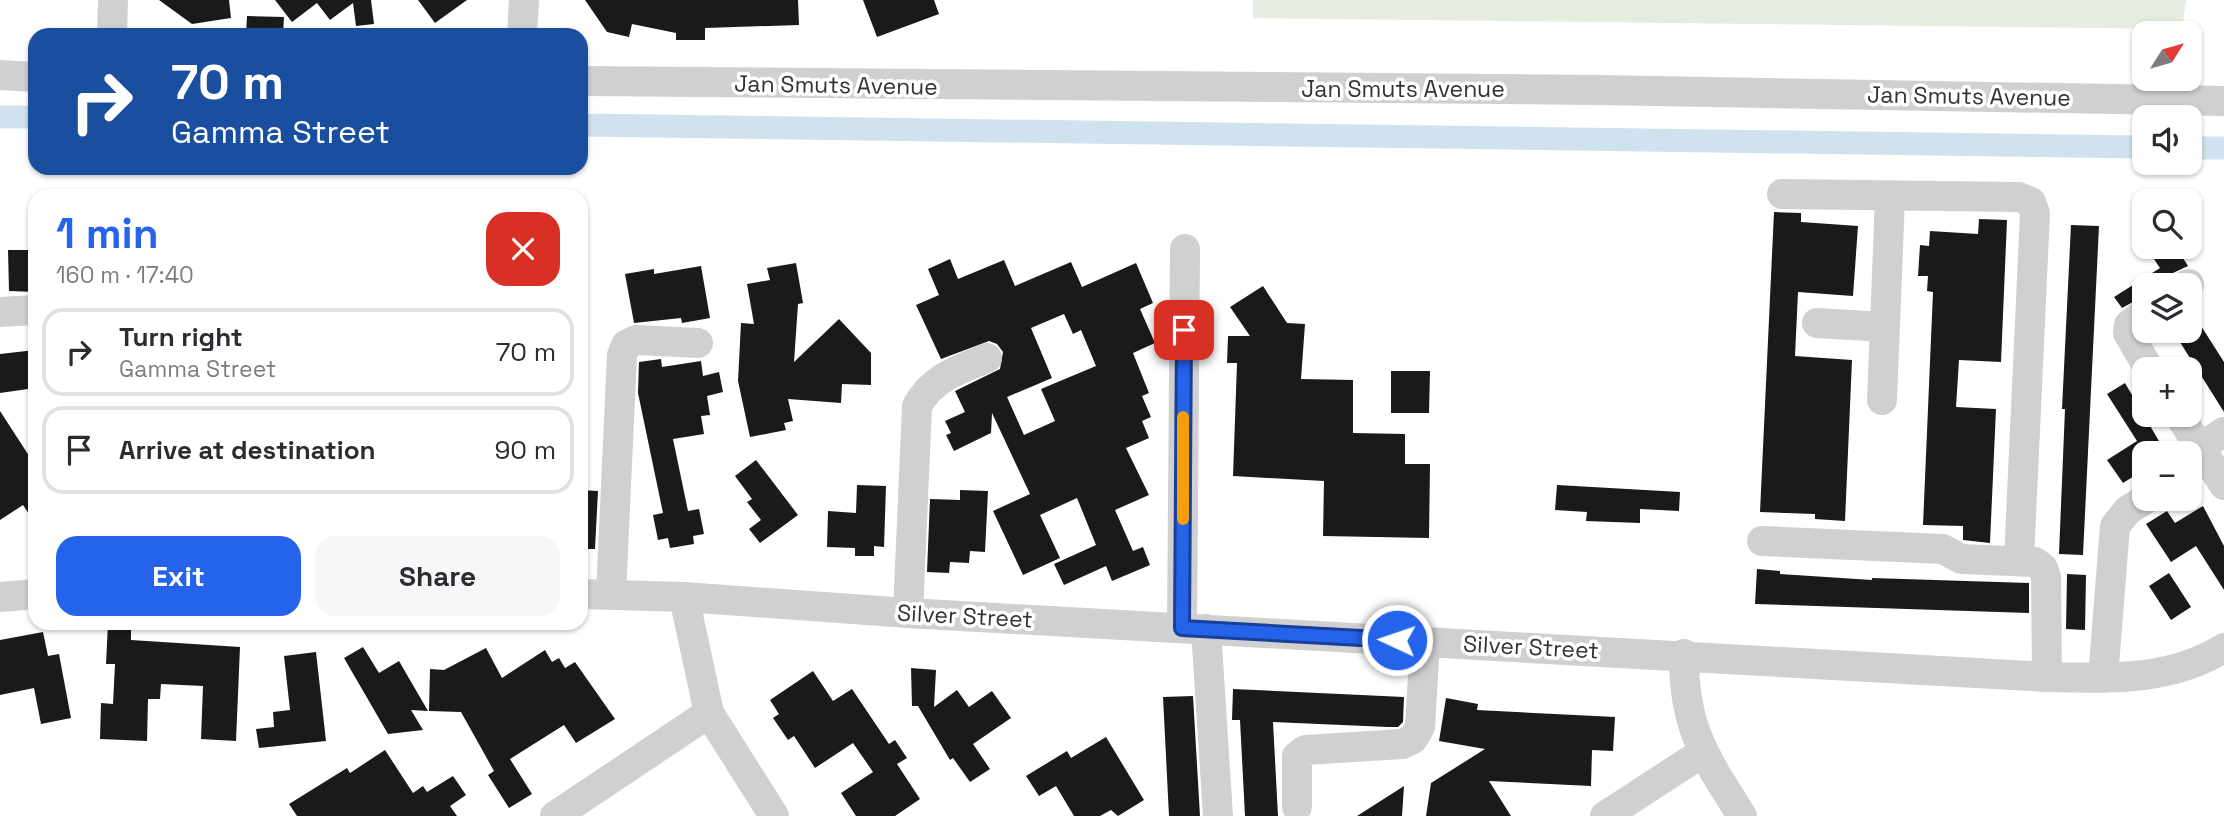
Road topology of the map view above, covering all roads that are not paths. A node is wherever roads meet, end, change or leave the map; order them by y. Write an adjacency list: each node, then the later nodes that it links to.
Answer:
1 (113, 0): 3 (street)
2 (524, 0): 4 (street)
3 (112, 28)
4 (522, 28)
5 (0, 75): 6 (street)
6 (28, 76)
7 (588, 81): 8 (street, Jan Smuts Avenue)
8 (2224, 101)
9 (1782, 194): 10 (street)
10 (1891, 198): 16 (street); 26 (street)
11 (1185, 249): 33 (street)
12 (28, 310): 13 (street)
13 (0, 312)
14 (1817, 323): 16 (street)
15 (2132, 323): 17 (street)
16 (1885, 327): 20 (street)
17 (2132, 340)
18 (698, 343): 28 (street)
19 (987, 358): 32 (street)
20 (1882, 400)
21 (2187, 427): 22 (street)
22 (2205, 452): 23 (street)
23 (2224, 485)
24 (2132, 507): 38 (street)
25 (1762, 541): 26 (street)
26 (2019, 561): 37 (street)
27 (588, 594): 28 (street, Silver Street)
28 (611, 594): 31 (street, Silver Street)
29 (28, 595): 30 (street)
30 (0, 597)
31 (684, 597): 32 (street, Silver Street); 39 (street)
32 (908, 613): 33 (street, Silver Street)
33 (1194, 629): 34 (street, Silver Street); 44 (street)
34 (1425, 642): 36 (street, Silver Street); 41 (street)
35 (2224, 648): 38 (street, Silver Street)
36 (1684, 654): 37 (street, Silver Street); 40 (street)
37 (2047, 677): 38 (street, Silver Street)
38 (2104, 678)
39 (709, 713): 42 (street); 43 (street)
40 (1702, 753): 45 (street); 46 (street)
41 (1297, 807)
42 (555, 816)
43 (774, 816)
44 (1218, 816)
45 (1605, 816)
46 (1742, 816)

